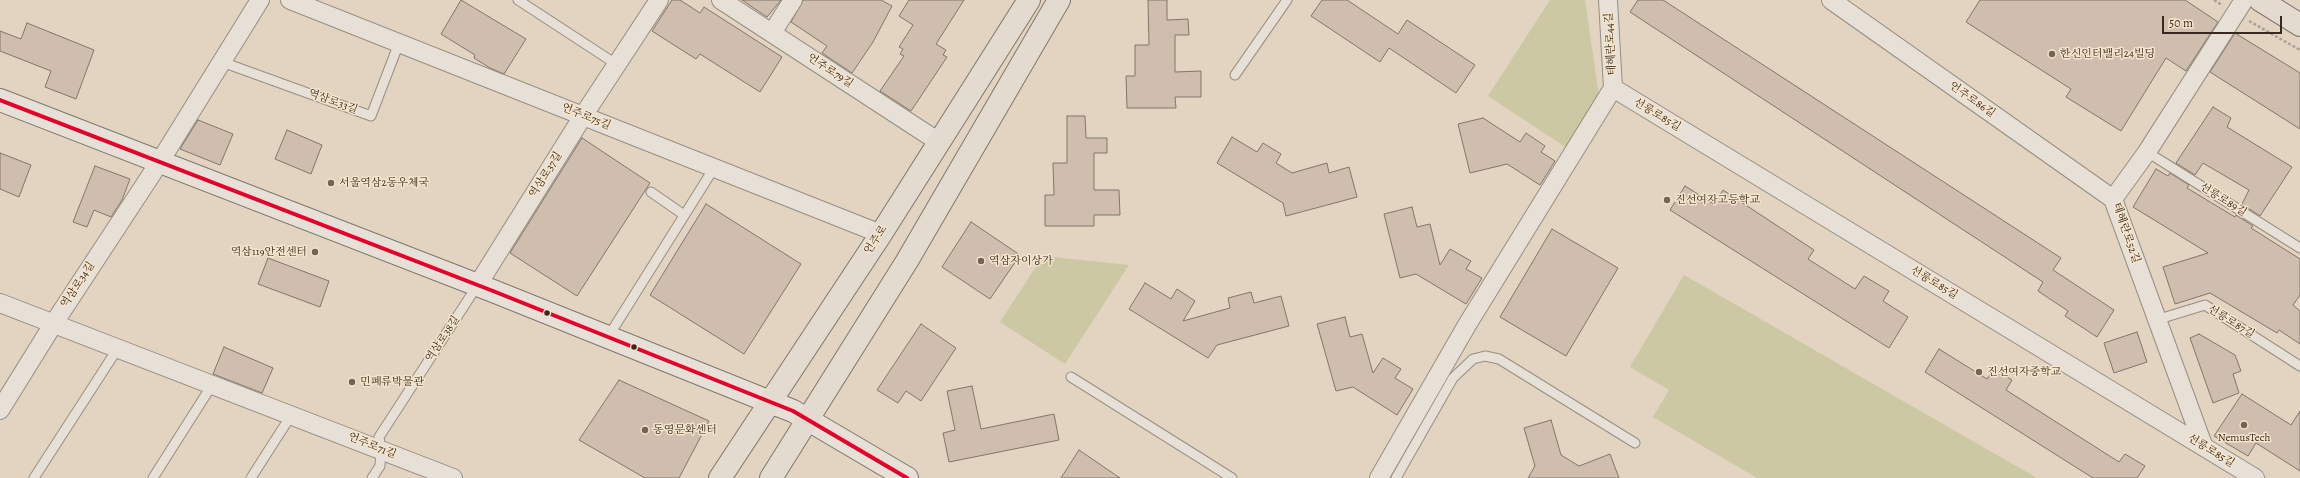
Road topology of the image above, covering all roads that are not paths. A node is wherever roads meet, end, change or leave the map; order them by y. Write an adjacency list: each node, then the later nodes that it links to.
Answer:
1 (260, 0): 17 (street)
2 (290, 0): 16 (street, 언주로75길)
3 (518, 0): 18 (lane)
4 (659, 0): 18 (street, 역삼로37길)
5 (721, 0): 15 (street, 언주로79길)
6 (793, 0): 15 (street)
7 (1029, 0): 23 (main road, 언주로)
8 (1059, 0): 44 (main road)
9 (1287, 0): 19 (lane)
10 (1608, 0): 20 (street, 테헤란로44길)
11 (1831, 0): 28 (street, 언주로86길)
12 (2260, 0): 14 (main road)
13 (2240, 7): 24 (street, 테헤란로52길)
14 (2300, 25)
15 (772, 33): 23 (street, 언주로79길)
16 (399, 43): 17 (lane, 역삼로33길); 22 (street, 언주로75길)
17 (222, 62): 25 (street)
18 (616, 64): 22 (street, 역삼로37길)
19 (1235, 75)
20 (1613, 88): 46 (street, 선릉로85길); 57 (street)
21 (0, 100): 25 (main road)
22 (583, 116): 26 (street, 언주로75길); 32 (street, 역삼로37길)
23 (940, 142): 30 (main road, 언주로)
24 (2146, 152): 28 (street, 테헤란로52길); 31 (lane, 선릉로89길)
25 (159, 162): 32 (main road); 35 (street, 역삼로34길)
26 (714, 168): 29 (lane); 30 (street, 언주로75길)
27 (651, 192): 29 (lane)
28 (2113, 199): 34 (street, 테헤란로52길)
29 (684, 214): 36 (lane)
30 (881, 234): 41 (main road, 언주로)
31 (2300, 248)
32 (477, 286): 36 (main road); 47 (lane, 역삼로38길)
33 (0, 303): 35 (street, 언주로71길)
34 (2156, 320): 38 (lane, 선릉로87길); 46 (street, 테헤란로52길)
35 (54, 323): 37 (street, 언주로71길); 42 (street, 역삼로34길)
36 (608, 337): 41 (main road)
37 (118, 348): 40 (street, 언주로71길); 48 (lane)
38 (2300, 366)
39 (1071, 377): 56 (lane)
40 (212, 385): 43 (street, 언주로71길); 49 (lane)
41 (770, 402): 44 (main road); 53 (main road, 언주로)
42 (0, 410)
43 (292, 414): 47 (street, 언주로71길); 50 (lane)
44 (808, 420): 54 (main road); 55 (main road)
45 (1635, 443): 58 (lane)
46 (2203, 445): 59 (street, 선릉로85길)
47 (381, 450): 51 (lane, 역삼로38길); 52 (street, 언주로71길)
48 (34, 478)
49 (153, 478)
50 (251, 478)
51 (372, 478)
52 (453, 478)
53 (720, 478)
54 (771, 478)
55 (907, 478)
56 (1232, 478)
57 (1379, 478)
58 (1396, 478)
59 (2255, 478)

